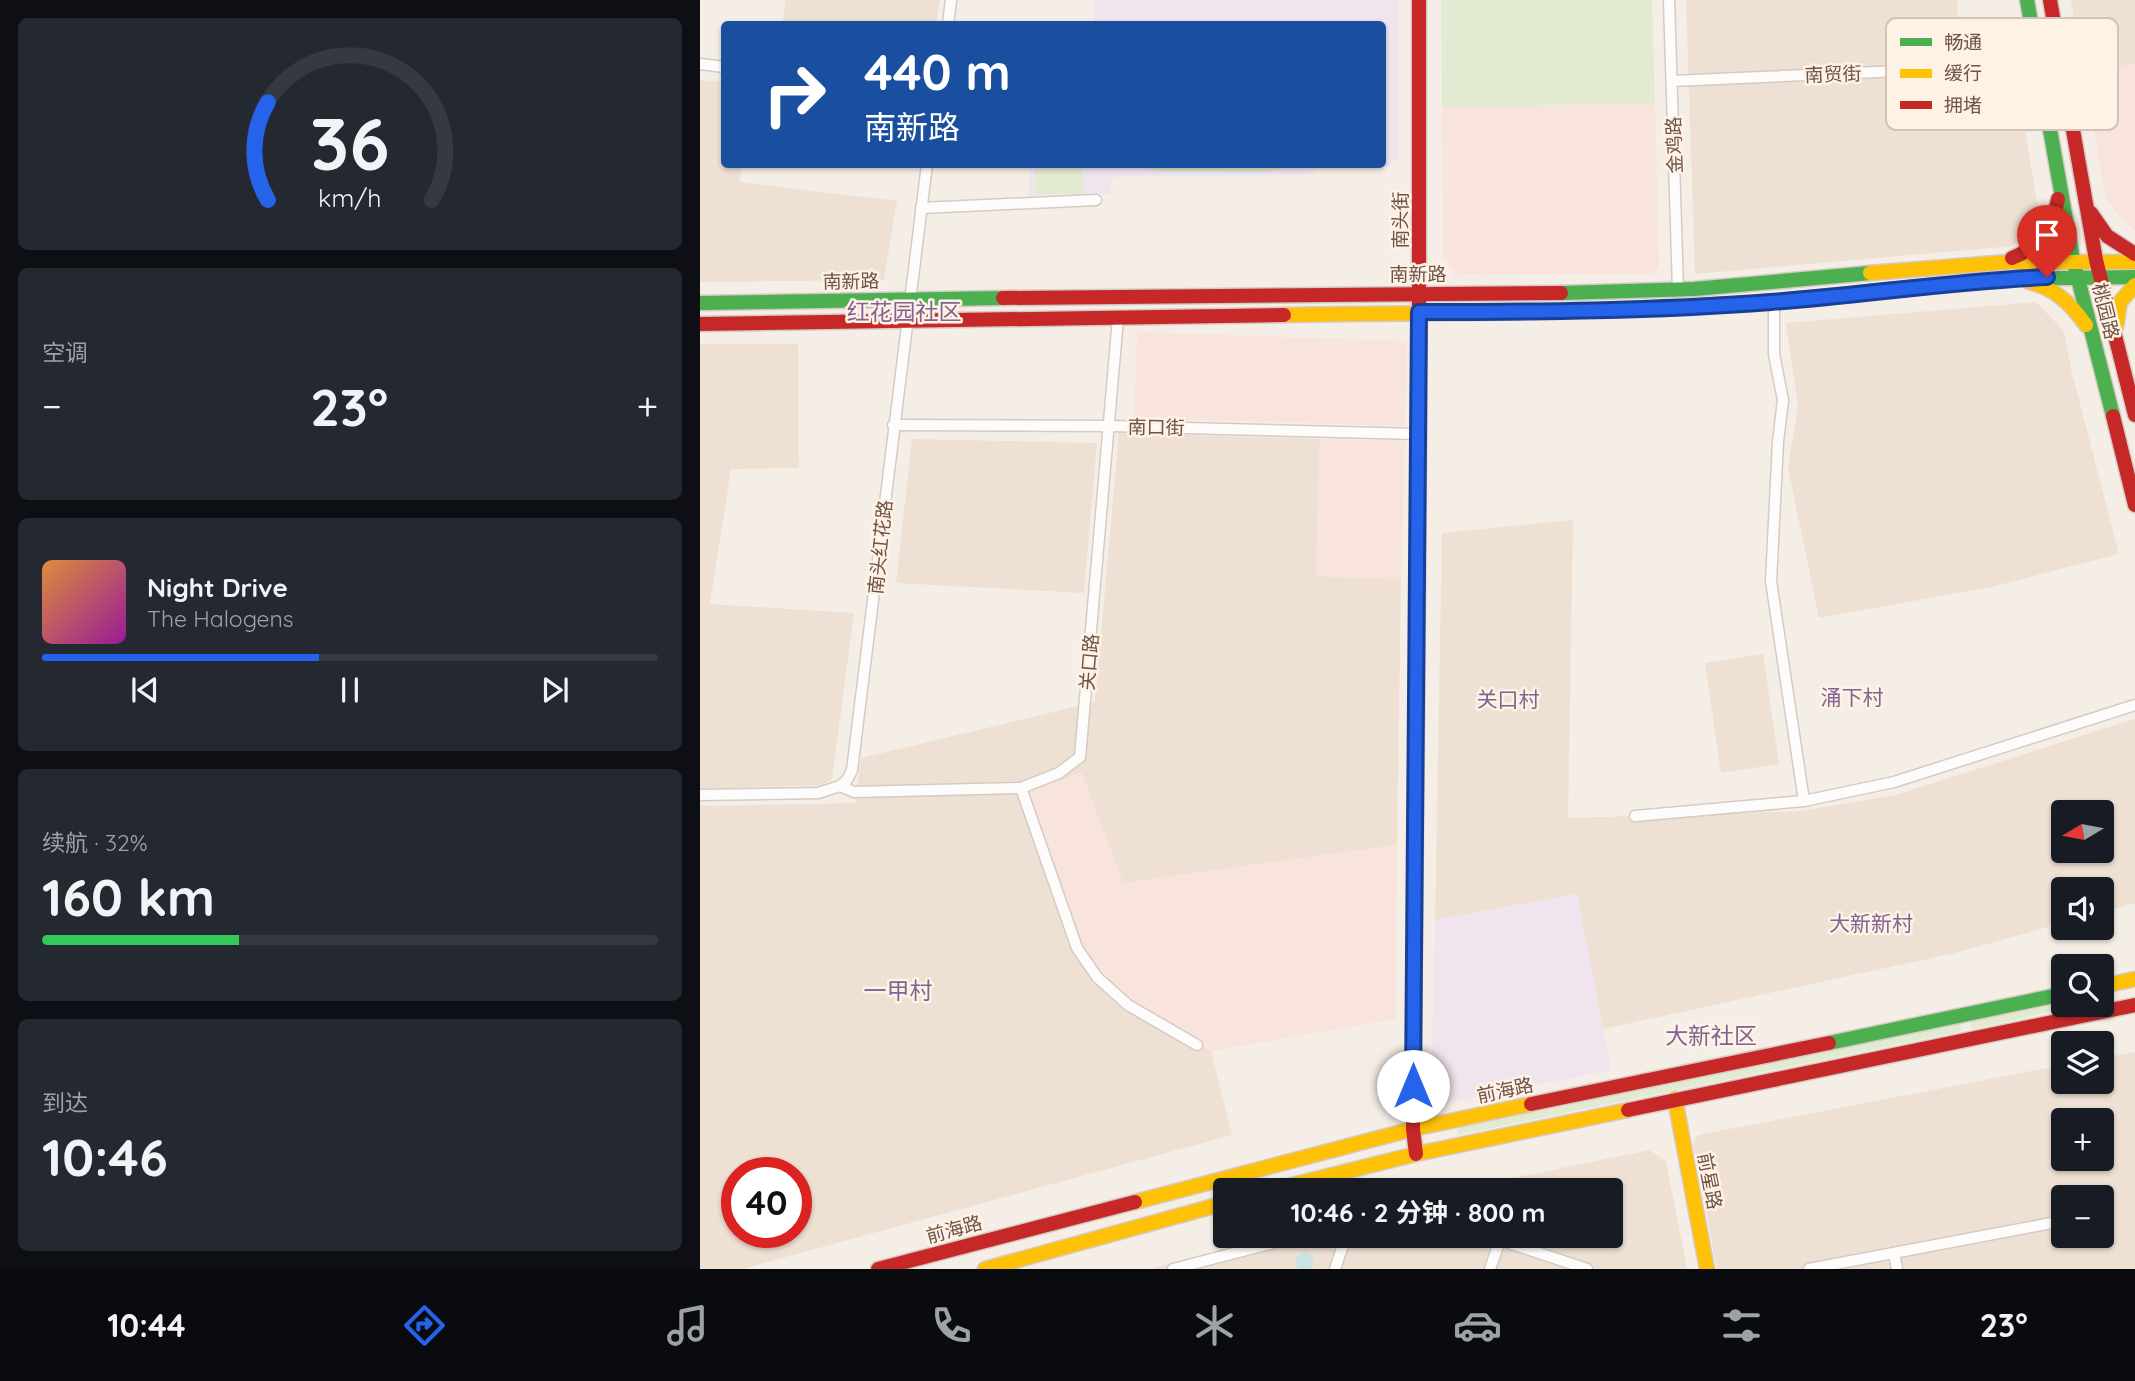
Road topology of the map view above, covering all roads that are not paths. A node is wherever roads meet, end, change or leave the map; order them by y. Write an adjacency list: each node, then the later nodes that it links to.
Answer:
1 (951, 0): 6 (street)
2 (1419, 0): 29 (main road, 南头街)
3 (1669, 0): 10 (street, 金鸡路)
4 (2027, 0): 5 (main road, 桃园路)
5 (2030, 18)
6 (948, 21)
7 (700, 64): 8 (street)
8 (721, 67)
9 (1886, 72): 10 (street, 南贸街)
10 (1672, 81): 28 (street, 金鸡路)
11 (2049, 130): 14 (main road, 桃园路)
12 (2073, 130): 15 (main road, 桃园路)
13 (927, 168): 17 (street, 南头红花路)
14 (2059, 183): 19 (main road, 桃园路); 21 (main road)
15 (2084, 195): 18 (main road); 20 (main road, 桃园路)
16 (1096, 201): 17 (street)
17 (921, 208): 30 (street, 南头红花路)
18 (2135, 254)
19 (2073, 259): 20 (main road, 南新路); 21 (main road, 南新路); 23 (main road, 桃园路)
20 (2096, 260): 22 (main road, 南新路); 24 (main road, 桃园路)
21 (1999, 261): 28 (main road, 南新路)
22 (2135, 262)
23 (2077, 277): 24 (main road, 南新路); 26 (main road, 南新路); 37 (main road, 桃园路)
24 (2100, 277): 25 (main road, 南新路); 38 (main road, 桃园路)
25 (2135, 277)
26 (1999, 279): 31 (main road, 南新路); 37 (main road)
27 (2135, 285): 38 (main road)
28 (1678, 290): 29 (main road, 南新路)
29 (1420, 293): 30 (main road, 南新路); 33 (main road, 南头街)
30 (909, 299): 32 (main road, 南新路); 35 (street, 南头红花路)
31 (1774, 302): 33 (main road, 南新路); 48 (street)
32 (700, 303)
33 (1419, 312): 34 (main road, 南新路); 42 (main road, 南头街)
34 (1118, 318): 35 (main road, 南新路); 41 (street, 关口路)
35 (907, 320): 36 (main road, 南新路); 40 (street, 南头红花路)
36 (700, 324)
37 (2091, 332): 43 (main road, 桃园路)
38 (2116, 339): 39 (main road, 桃园路)
39 (2135, 415)
40 (893, 425): 41 (street, 南口街); 45 (street, 南头红花路)
41 (1110, 426): 42 (street, 南口街); 46 (street, 关口路)
42 (1419, 434): 60 (main road, 南头街)
43 (2135, 505)
44 (2135, 705): 48 (street)
45 (840, 786): 46 (street, 关口路); 47 (street)
46 (1021, 789): 58 (street)
47 (700, 795)
48 (1804, 801): 49 (street)
49 (1635, 816)
50 (2135, 979): 51 (main road)
51 (2114, 983)
52 (2051, 996): 60 (main road, 前海路)
53 (2135, 1005): 54 (main road)
54 (2114, 1009)
55 (2135, 1012): 56 (main road)
56 (2114, 1013)
57 (2077, 1017): 59 (main road)
58 (1197, 1045)
59 (1675, 1100): 61 (main road); 78 (main road, 前星路)
60 (1413, 1129): 61 (main road, 南头街); 72 (main road, 前海路)
61 (1416, 1154): 62 (main road)
62 (1331, 1174): 63 (main road); 64 (street)
63 (1316, 1178)
64 (1332, 1178)
65 (1213, 1206): 73 (main road)
66 (2051, 1223): 71 (street)
67 (1254, 1248): 74 (street)
68 (1342, 1248): 75 (street)
69 (1495, 1248): 76 (street)
70 (1527, 1248): 77 (street)
71 (1894, 1253): 79 (street); 80 (street)
72 (878, 1269)
73 (985, 1269)
74 (1173, 1269)
75 (1335, 1269)
76 (1490, 1269)
77 (1587, 1269)
78 (1707, 1269)
79 (1808, 1269)
80 (1897, 1269)

